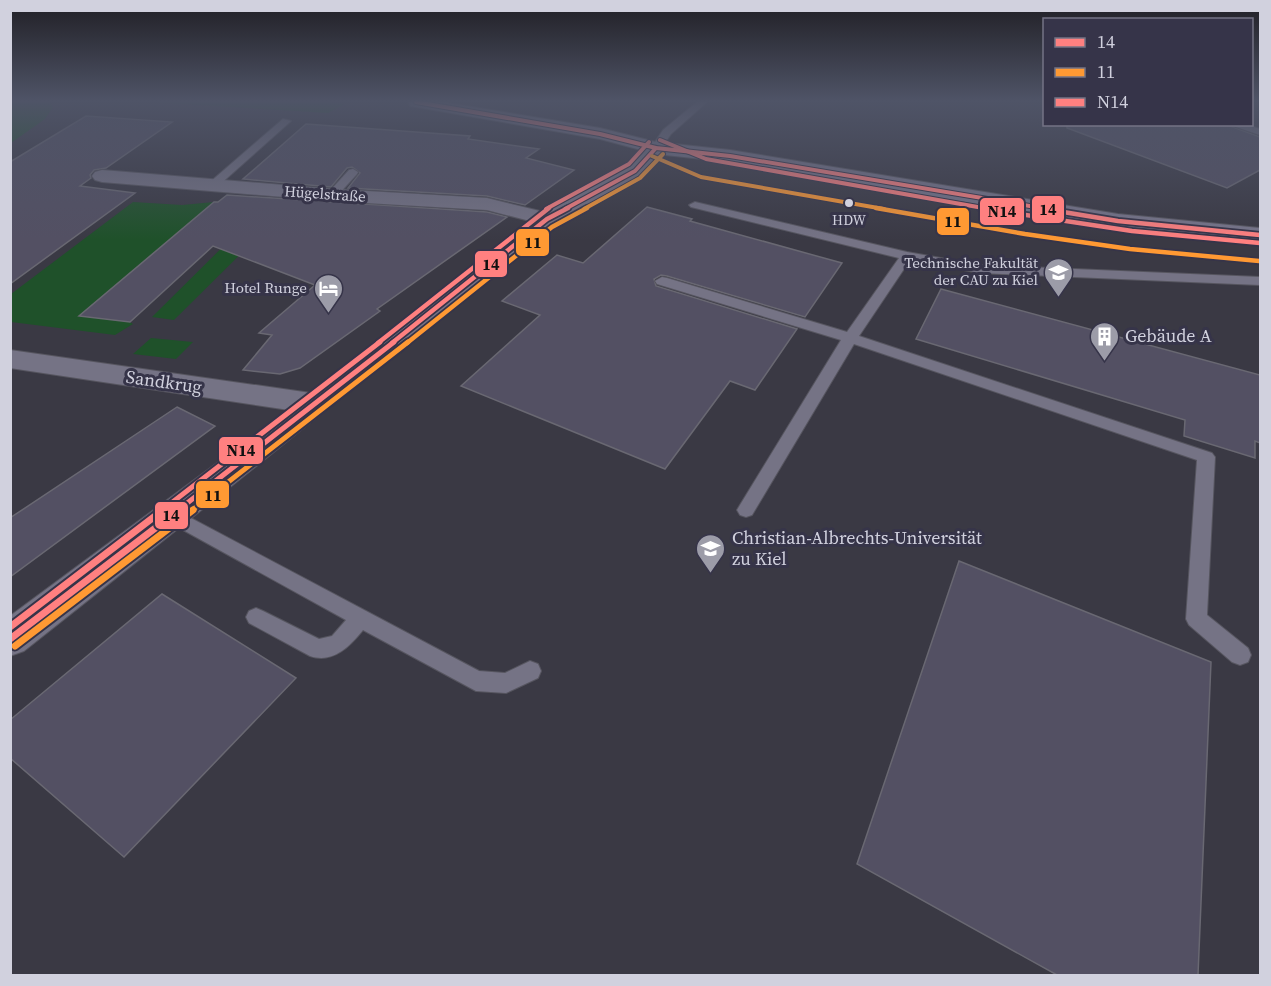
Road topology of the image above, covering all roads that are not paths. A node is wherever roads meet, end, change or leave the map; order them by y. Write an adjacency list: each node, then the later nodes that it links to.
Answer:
1 (256, 148): 5 (lane)
2 (656, 148): 8 (street); 9 (main road); 10 (main road)
3 (353, 172): 6 (lane)
4 (102, 176): 5 (street, Hügelstraße)
5 (213, 185): 6 (street, Hügelstraße)
6 (332, 195): 8 (street, Hügelstraße)
7 (695, 205): 11 (lane)
8 (547, 219): 16 (street)
9 (1260, 235)
10 (1260, 252)
11 (907, 256): 13 (lane); 14 (lane)
12 (662, 281): 14 (lane)
13 (1260, 281)
14 (850, 338): 17 (lane); 22 (lane)
15 (14, 363): 16 (street, Sandkrug)
16 (317, 404): 18 (street)
17 (746, 510)
18 (172, 515): 20 (lane); 21 (street)
19 (256, 617): 20 (lane)
20 (361, 618): 23 (lane)
21 (10, 639)
22 (1240, 656)
23 (530, 671)

